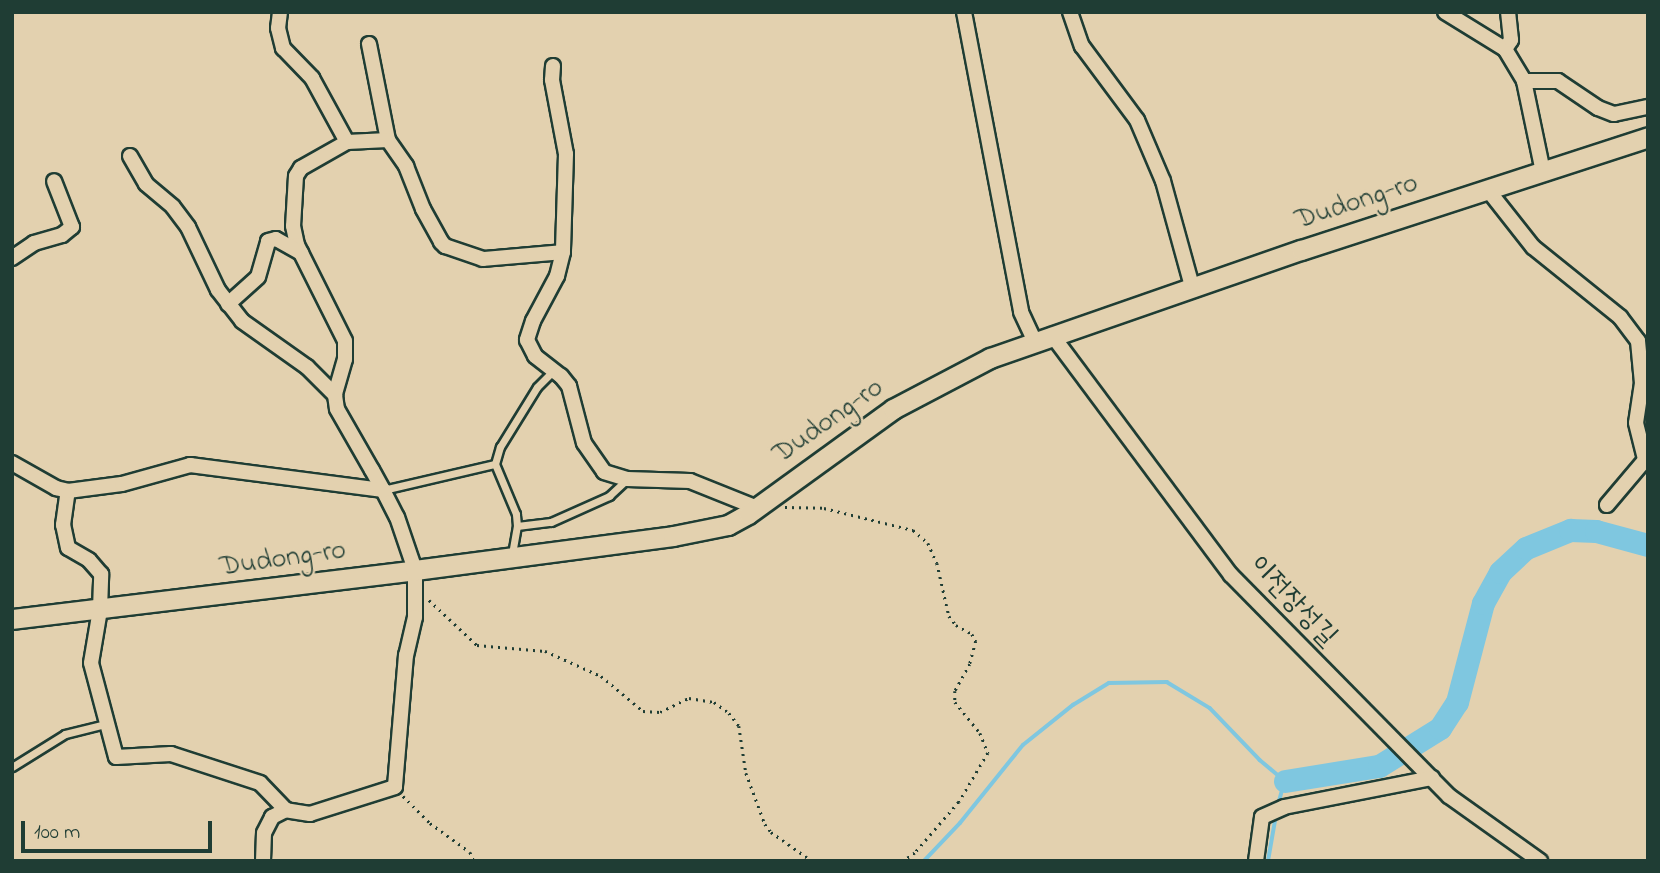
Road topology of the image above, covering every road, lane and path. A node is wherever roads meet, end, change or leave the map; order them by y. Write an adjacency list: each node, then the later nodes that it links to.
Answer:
1 (280, 12): 13 (street)
2 (964, 12): 23 (street, 이전장성길)
3 (1070, 12): 21 (street)
4 (1445, 12): 7 (street)
5 (1508, 12): 7 (street)
6 (369, 44): 12 (street)
7 (1506, 49): 9 (street)
8 (553, 66): 18 (street)
9 (1524, 80): 10 (street); 15 (street)
10 (1648, 107)
11 (1648, 137): 15 (main road, Dudong-ro)
12 (388, 140): 13 (street); 18 (street)
13 (347, 142): 19 (street)
14 (130, 156): 22 (street)
15 (1543, 172): 17 (main road, Dudong-ro)
16 (54, 181): 20 (street)
17 (1488, 190): 21 (main road, Dudong-ro); 31 (street)
18 (563, 252): 24 (street)
19 (301, 253): 22 (street); 25 (street)
20 (12, 258)
21 (1193, 290): 23 (main road, Dudong-ro)
22 (228, 304): 25 (street)
23 (1044, 339): 32 (main road, Dudong-ro); 41 (street, 이전장성길)
24 (554, 370): 27 (lane); 28 (street)
25 (335, 396): 29 (street)
26 (12, 463): 30 (street)
27 (495, 464): 29 (lane); 33 (lane)
28 (627, 479): 32 (street); 33 (lane)
29 (383, 490): 30 (street); 35 (street)
30 (68, 491): 37 (street)
31 (1606, 505)
32 (757, 508): 34 (main road, Dudong-ro); 47 (path)
33 (517, 526): 34 (lane)
34 (511, 558): 35 (main road, Dudong-ro)
35 (415, 570): 36 (street); 37 (main road, Dudong-ro)
36 (415, 594): 42 (street); 46 (path)
37 (100, 610): 38 (main road, Dudong-ro); 39 (street)
38 (12, 620)
39 (105, 724): 40 (lane); 43 (street)
40 (12, 767)
41 (1428, 774): 48 (street); 49 (street, 이전장성길)
42 (395, 788): 43 (street); 45 (path)
43 (286, 810): 44 (street)
44 (263, 861)
45 (474, 861)
46 (812, 861)
47 (903, 861)
48 (1256, 861)
49 (1540, 861)

